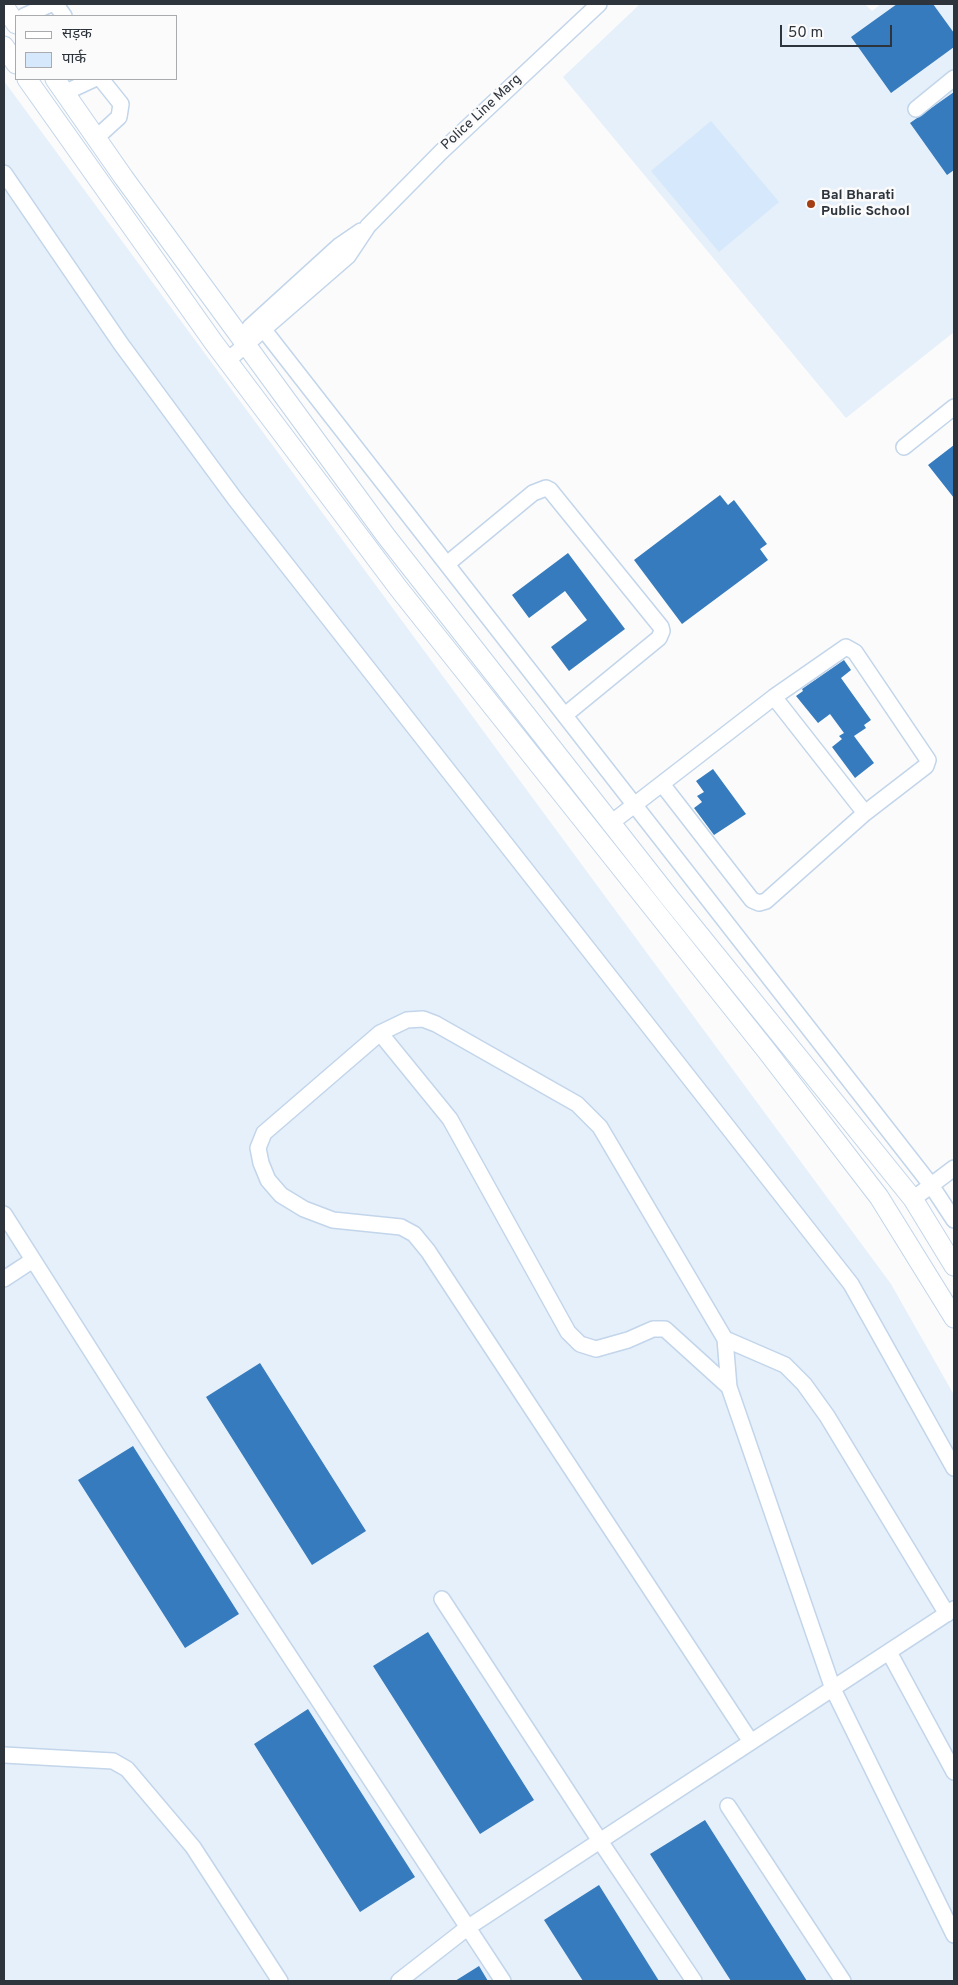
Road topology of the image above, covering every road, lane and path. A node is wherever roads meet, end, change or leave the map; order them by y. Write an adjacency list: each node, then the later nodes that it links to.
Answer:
1 (599, 4): 14 (street, Police Line Marg)
2 (13, 14): 3 (street)
3 (63, 15)
4 (4, 46): 5 (main road)
5 (15, 62)
6 (954, 78): 11 (street)
7 (28, 80): 16 (main road)
8 (89, 80): 10 (street)
9 (102, 80): 12 (street)
10 (60, 86): 12 (main road)
11 (916, 109)
12 (96, 138): 15 (main road)
13 (4, 173): 38 (street)
14 (260, 325): 15 (street, Police Line Marg); 19 (street)
15 (243, 340): 16 (street, Police Line Marg); 25 (main road)
16 (224, 357): 35 (main road)
17 (951, 415): 18 (street)
18 (904, 448)
19 (447, 564): 21 (street); 21 (street)
20 (774, 697): 22 (street); 24 (street); 24 (street)
21 (565, 715): 23 (street)
22 (662, 784): 23 (street); 24 (street)
23 (635, 804): 25 (street); 28 (street)
24 (866, 813)
25 (611, 823): 29 (main road)
26 (380, 1033): 36 (street); 37 (street); 43 (street)
27 (954, 1168): 28 (street)
28 (932, 1185): 29 (street); 31 (street)
29 (913, 1199): 33 (main road)
30 (4, 1214): 32 (street)
31 (954, 1220)
32 (33, 1260): 34 (street); 48 (street)
33 (954, 1266)
34 (4, 1279)
35 (954, 1318)
36 (725, 1339): 37 (street); 40 (street)
37 (729, 1387): 42 (street)
38 (954, 1468)
39 (442, 1599): 47 (street)
40 (951, 1611): 41 (street)
41 (889, 1652): 42 (street); 45 (street)
42 (833, 1689): 43 (street); 49 (street)
43 (751, 1742): 47 (street)
44 (4, 1755): 50 (street)
45 (954, 1772)
46 (728, 1806): 54 (street)
47 (600, 1841): 48 (street); 53 (street)
48 (467, 1928): 51 (street); 52 (street)
49 (954, 1935)
50 (280, 1981)
51 (399, 1981)
52 (503, 1981)
53 (694, 1981)
54 (843, 1981)

